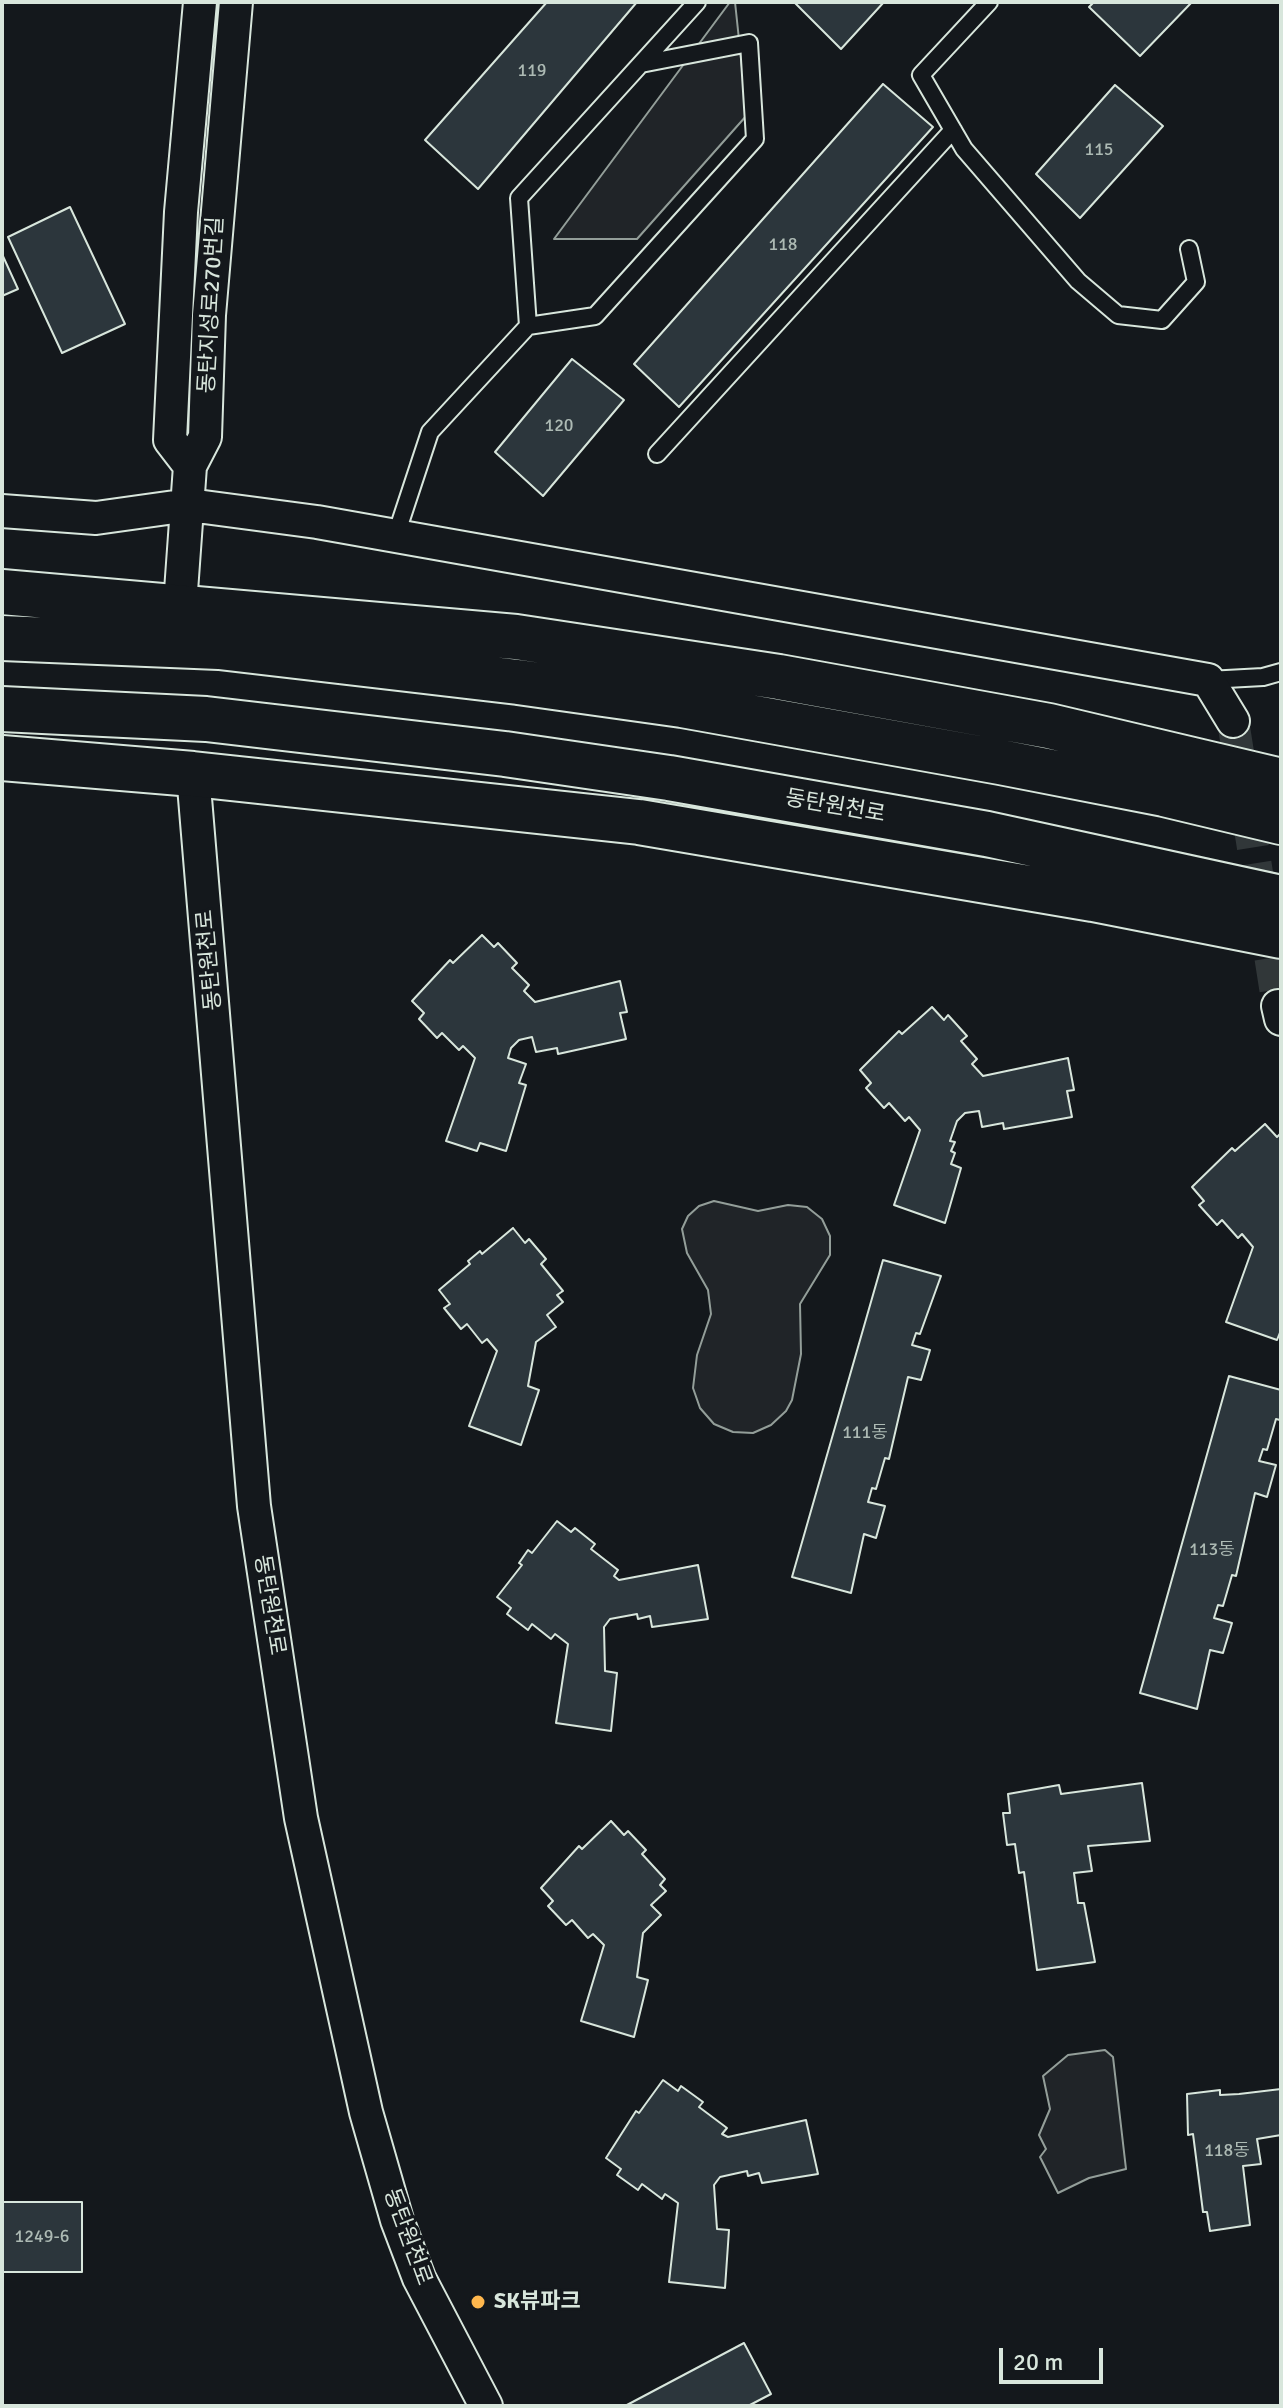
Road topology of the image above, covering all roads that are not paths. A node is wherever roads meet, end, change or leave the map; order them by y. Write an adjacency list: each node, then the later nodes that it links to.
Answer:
1 (200, 2): 10 (street)
2 (236, 2): 10 (street, 동탄지성로270번길)
3 (697, 2): 5 (lane)
4 (989, 2): 6 (lane)
5 (641, 64): 8 (lane); 8 (lane)
6 (953, 130): 7 (lane); 9 (lane)
7 (1189, 249)
8 (528, 326): 13 (lane)
9 (657, 454)
10 (190, 466): 11 (street, 동탄지성로270번길)
11 (189, 505): 12 (street); 13 (street); 15 (street, 동탄지성로270번길)
12 (2, 511)
13 (395, 538): 18 (street)
14 (2, 592): 15 (main road)
15 (180, 605): 23 (main road)
16 (2, 638): 24 (main road)
17 (1281, 672): 18 (lane)
18 (1208, 680): 20 (street)
19 (2, 709): 25 (main road, 동탄원천로)
20 (1233, 721)
21 (2, 758): 22 (main road)
22 (193, 774): 26 (main road); 27 (street, 동탄원천로)
23 (1281, 781)
24 (1281, 822)
25 (1281, 898)
26 (1281, 936)
27 (486, 2406)

